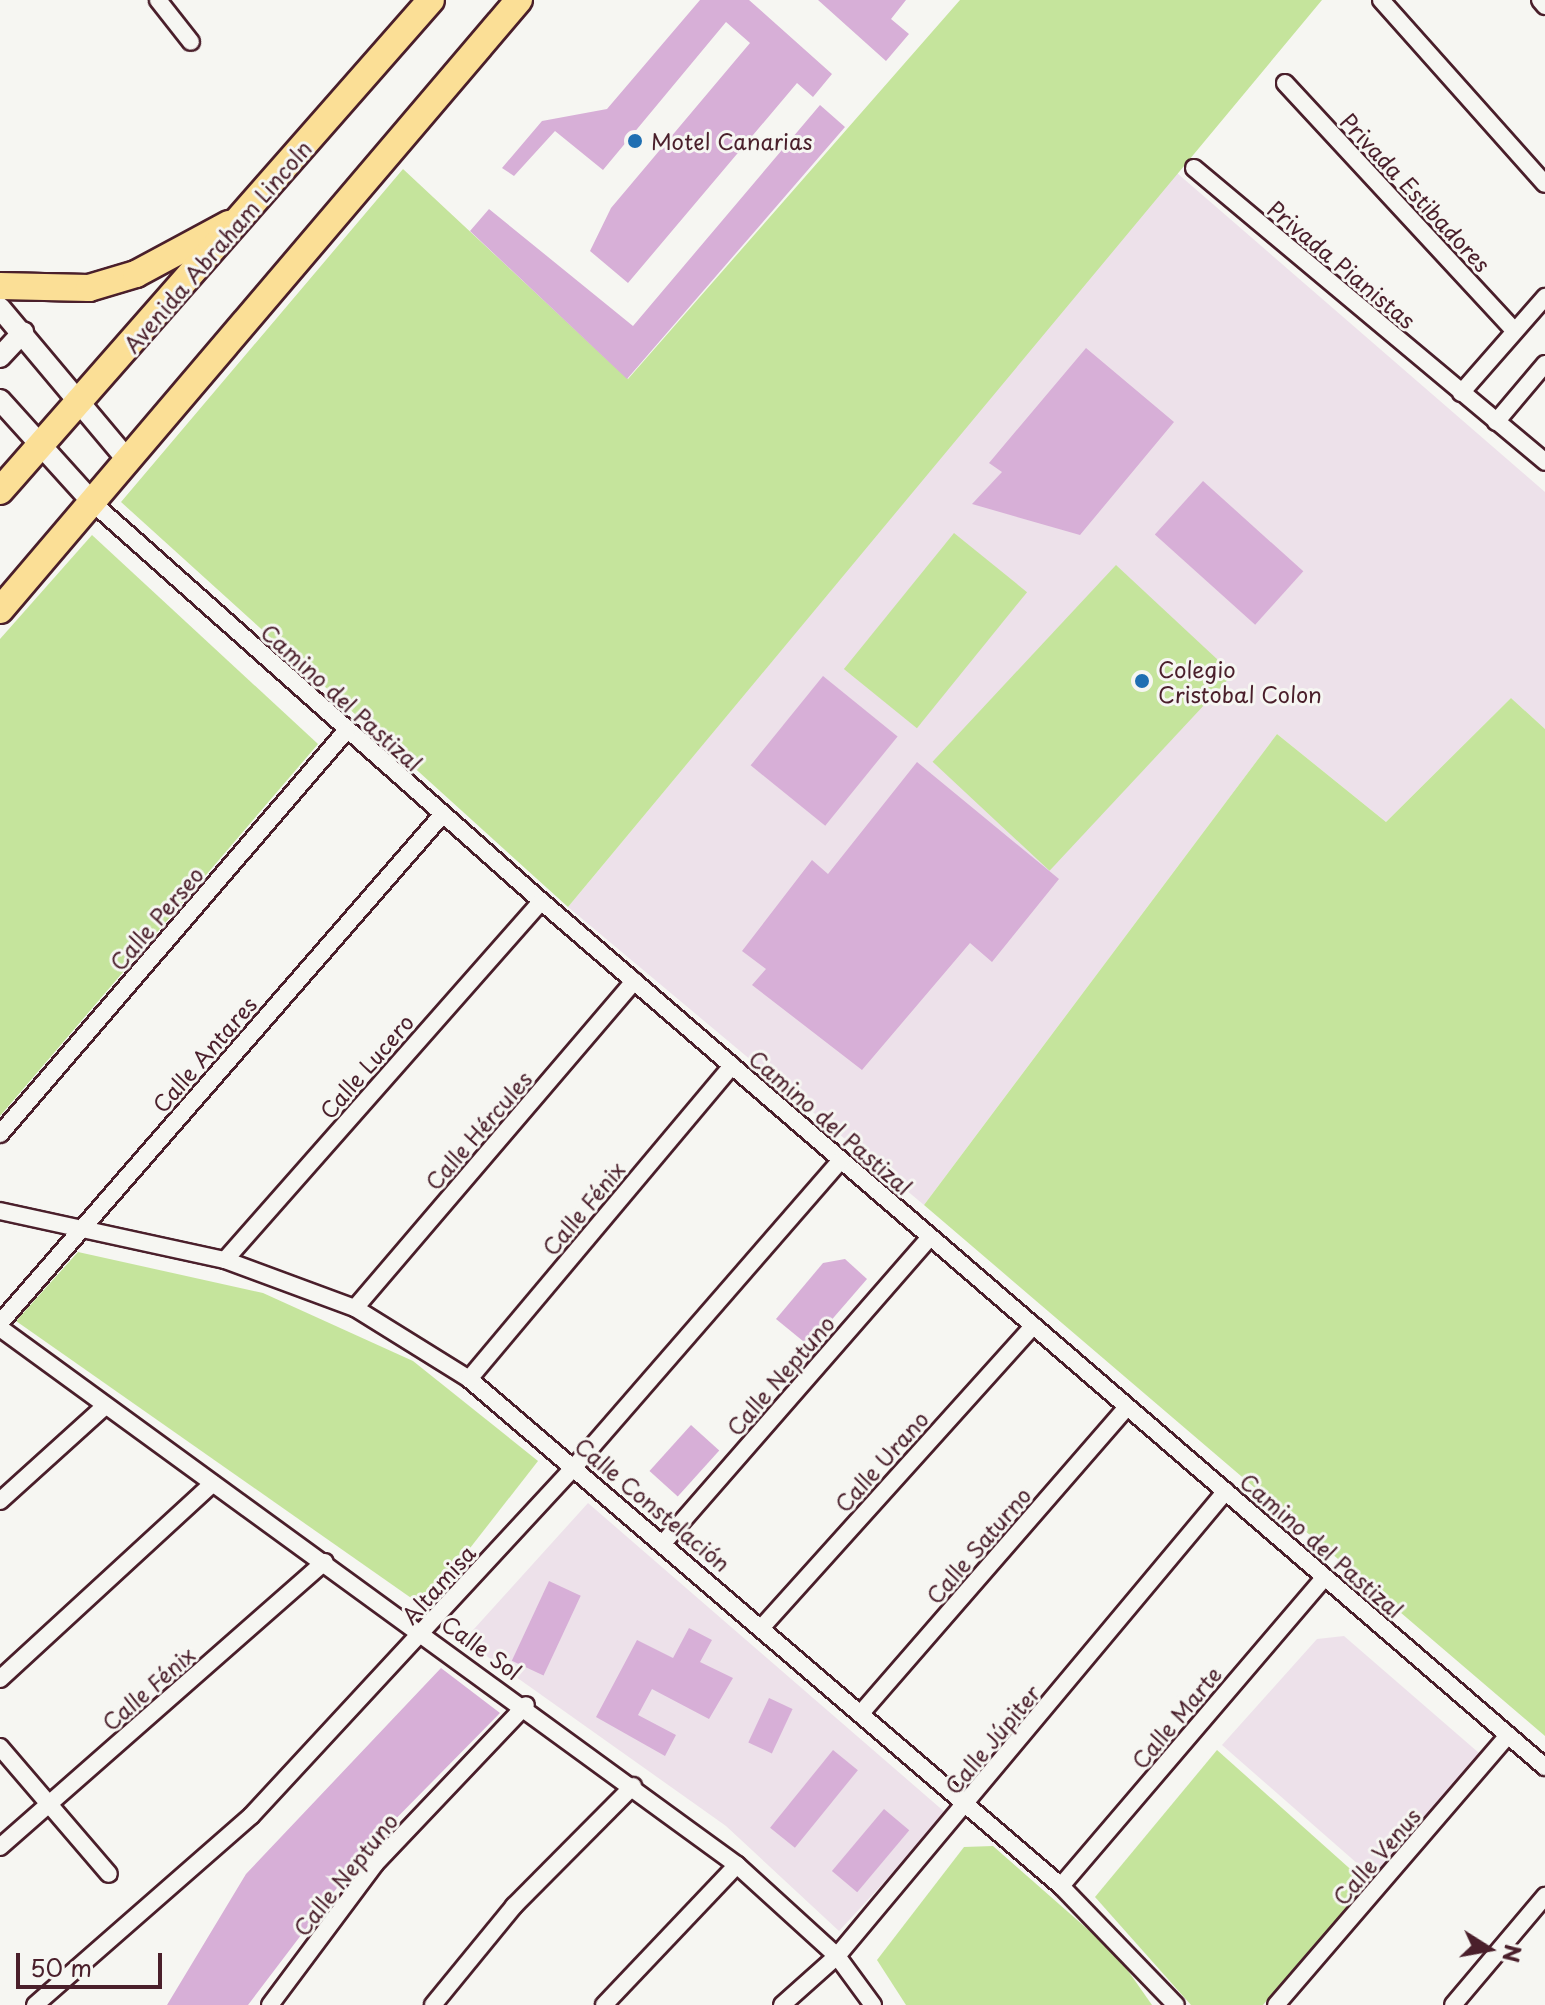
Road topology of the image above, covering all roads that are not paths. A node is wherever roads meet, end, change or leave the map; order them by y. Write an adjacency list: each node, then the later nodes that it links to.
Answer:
1 (158, 0): 7 (street)
2 (431, 0): 11 (main road, Avenida Abraham Lincoln)
3 (519, 0): 24 (main road)
4 (1381, 0): 10 (street)
5 (1540, 0): 6 (street)
6 (1545, 6)
7 (191, 42)
8 (1285, 83): 15 (street, Privada Estibadores)
9 (1194, 168): 19 (street, Privada Pianistas)
10 (1545, 184)
11 (246, 215): 12 (main road); 21 (main road, Avenida Abraham Lincoln)
12 (0, 286)
13 (1545, 297): 15 (street)
14 (0, 308): 16 (street)
15 (1515, 331): 19 (street)
16 (23, 332): 17 (street); 21 (street)
17 (0, 357)
18 (1545, 364): 22 (street)
19 (1461, 393): 22 (street, Privada Pianistas)
20 (0, 400): 23 (street)
21 (81, 401): 23 (main road, Avenida Abraham Lincoln); 24 (street)
22 (1496, 422): 25 (street, Privada Pianistas)
23 (41, 445): 26 (main road, Avenida Abraham Lincoln); 27 (street)
24 (129, 462): 27 (main road)
25 (1545, 462)
26 (0, 491)
27 (94, 504): 28 (main road); 29 (street, Camino del Pastizal)
28 (0, 610)
29 (346, 731): 30 (street, Camino del Pastizal); 34 (street, Calle Perseo)
30 (442, 815): 31 (street, Camino del Pastizal); 37 (street, Calle Antares)
31 (541, 901): 32 (street, Camino del Pastizal); 39 (street, Calle Lucero)
32 (634, 981): 33 (street, Camino del Pastizal); 40 (street, Calle Hércules)
33 (732, 1066): 35 (street, Camino del Pastizal); 43 (street, Calle Fénix)
34 (0, 1134)
35 (841, 1160): 38 (street, Camino del Pastizal); 46 (street, Altamisa)
36 (0, 1211): 37 (street, Calle Constelación)
37 (81, 1229): 39 (street, Calle Constelación); 41 (street, Calle Antares)
38 (929, 1238): 42 (street, Camino del Pastizal); 50 (street, Calle Neptuno)
39 (225, 1260): 40 (street, Calle Constelación)
40 (355, 1308): 43 (street, Calle Constelación)
41 (0, 1325): 44 (street, Calle Sol)
42 (1033, 1326): 45 (street, Camino del Pastizal); 53 (street, Calle Urano)
43 (469, 1379): 46 (street, Calle Constelación)
44 (105, 1406): 47 (street, Calle Sol); 49 (street)
45 (1127, 1407): 48 (street, Camino del Pastizal); 57 (street, Calle Saturno)
46 (575, 1466): 50 (street, Calle Constelación); 54 (street, Altamisa)
47 (213, 1483): 51 (street, Calle Sol); 55 (street)
48 (1226, 1491): 52 (street, Camino del Pastizal); 63 (street, Calle Júpiter)
49 (0, 1501)
50 (665, 1541): 53 (street, Calle Constelación)
51 (324, 1562): 54 (street, Calle Sol); 62 (street, Calle Fénix)
52 (1325, 1577): 58 (street, Camino del Pastizal); 67 (street, Calle Marte)
53 (763, 1626): 57 (street, Calle Constelación)
54 (424, 1632): 56 (street, Calle Sol); 70 (street, Altamisa)
55 (0, 1679)
56 (526, 1705): 61 (street, Calle Sol); 71 (street, Calle Neptuno)
57 (862, 1712): 63 (street, Calle Constelación)
58 (1508, 1735): 60 (street, Camino del Pastizal); 77 (street, Calle Venus)
59 (0, 1747): 62 (street)
60 (1545, 1767)
61 (633, 1786): 65 (street, Calle Sol); 72 (street)
62 (50, 1804): 64 (street, Calle Fénix); 66 (street)
63 (965, 1805): 67 (street, Calle Constelación); 69 (street, Calle Júpiter)
64 (0, 1847)
65 (737, 1865): 69 (street, Calle Sol); 73 (street)
66 (109, 1874)
67 (1061, 1886): 76 (street, Calle Constelación)
68 (1545, 1896): 78 (street)
69 (837, 1956): 74 (street, Calle Júpiter); 75 (street, Calle Sol)
70 (35, 2005)
71 (270, 2005)
72 (433, 2005)
73 (604, 2005)
74 (782, 2005)
75 (873, 2005)
76 (1176, 2005)
77 (1276, 2005)
78 (1453, 2005)

